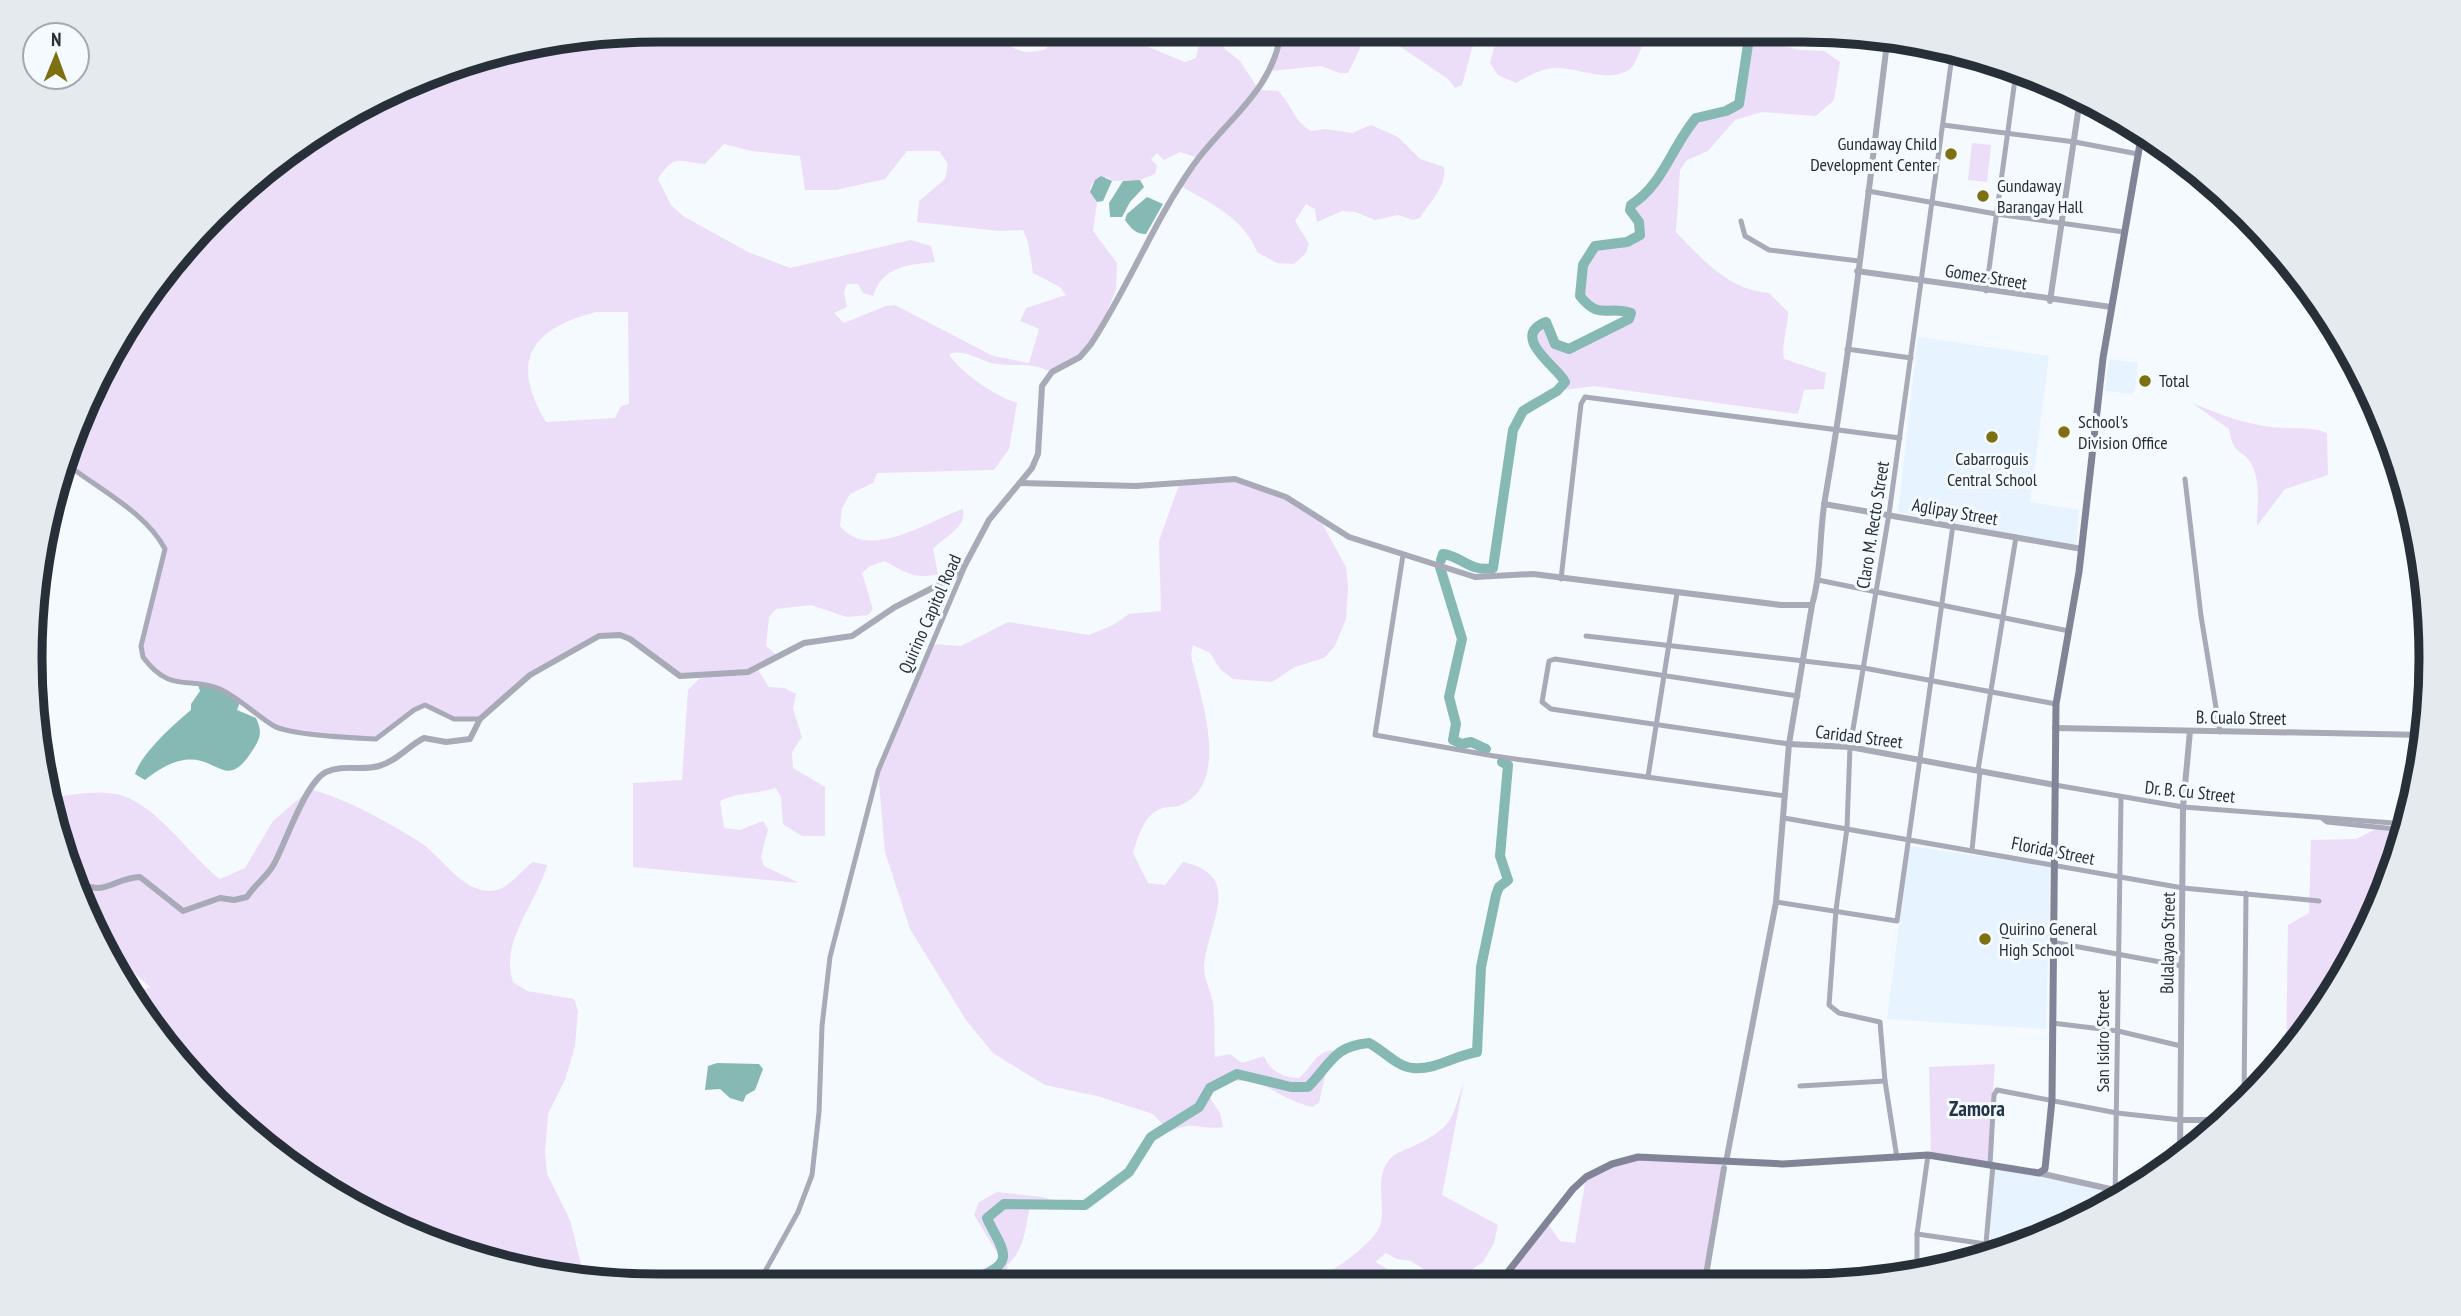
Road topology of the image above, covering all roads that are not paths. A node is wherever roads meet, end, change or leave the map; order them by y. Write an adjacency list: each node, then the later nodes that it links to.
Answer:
1 (1278, 42): 29 (street, Quirino Capitol Road)
2 (1887, 48): 11 (street)
3 (1951, 61): 6 (street, Claro M. Recto Street)
4 (2014, 80): 7 (street)
5 (2079, 108): 8 (street)
6 (1943, 125): 7 (street); 12 (street, Claro M. Recto Street)
7 (2008, 134): 8 (street); 13 (street)
8 (2075, 142): 10 (street); 15 (street)
9 (2140, 143): 10 (main road)
10 (2138, 154): 16 (main road)
11 (1868, 191): 12 (street); 17 (street)
12 (1932, 204): 13 (street); 19 (street, Claro M. Recto Street)
13 (1996, 214): 15 (street); 20 (street)
14 (1741, 221): 17 (street)
15 (2061, 223): 16 (street); 21 (street)
16 (2124, 232): 22 (main road)
17 (1859, 261): 18 (street)
18 (1857, 271): 19 (street, Gomez Street); 23 (street)
19 (1921, 281): 20 (street, Gomez Street); 24 (street, Claro M. Recto Street)
20 (1986, 290): 21 (street, Gomez Street)
21 (2050, 301): 22 (street, Gomez Street)
22 (2111, 307): 34 (main road)
23 (1847, 349): 24 (street); 25 (street)
24 (1911, 358): 26 (street, Claro M. Recto Street)
25 (1837, 429): 26 (street); 30 (street); 37 (street)
26 (1900, 438): 31 (street, Claro M. Recto Street)
27 (72, 470): 54 (street)
28 (2185, 478): 58 (street)
29 (1020, 483): 35 (street); 36 (street, Quirino Capitol Road)
30 (1824, 504): 31 (street, Aglipay Street); 38 (street)
31 (1889, 514): 32 (street, Aglipay Street); 39 (street, Claro M. Recto Street)
32 (1953, 525): 33 (street, Aglipay Street); 42 (street)
33 (2016, 537): 34 (street, Aglipay Street); 43 (street)
34 (2082, 549): 44 (main road)
35 (1403, 555): 37 (street); 64 (street)
36 (965, 565): 54 (street); 108 (street, Quirino Capitol Road)
37 (1561, 579): 40 (street)
38 (1818, 580): 39 (street); 41 (street)
39 (1877, 591): 42 (street); 48 (street, Claro M. Recto Street)
40 (1677, 593): 41 (street); 46 (street)
41 (1812, 604): 47 (street)
42 (1943, 605): 43 (street); 50 (street)
43 (2004, 617): 44 (street); 51 (street)
44 (2069, 631): 53 (main road)
45 (1587, 636): 46 (street)
46 (1668, 647): 47 (street); 49 (street)
47 (1802, 662): 48 (street); 52 (street)
48 (1864, 668): 50 (street); 61 (street, Claro M. Recto Street)
49 (1664, 678): 52 (street); 55 (street); 55 (street, Caridad Street)
50 (1931, 681): 51 (street); 62 (street)
51 (1993, 694): 53 (street); 63 (street)
52 (1798, 696): 60 (street)
53 (2056, 704): 56 (main road)
54 (480, 719): 78 (street)
55 (1658, 725): 60 (street, Caridad Street); 64 (street)
56 (2054, 728): 57 (street, B. Cualo Street); 65 (main road)
57 (2190, 731): 58 (street, B. Cualo Street); 68 (street, Bulalayao Street)
58 (2220, 732): 59 (street, B. Cualo Street)
59 (2414, 735)
60 (1789, 744): 61 (street, Caridad Street); 66 (street)
61 (1850, 747): 62 (street, Caridad Street); 72 (street, Claro M. Recto Street)
62 (1918, 759): 63 (street, Caridad Street); 74 (street)
63 (1979, 770): 65 (street, Caridad Street); 75 (street)
64 (1648, 777): 66 (street)
65 (2055, 785): 67 (street, Dr. B. Cu Street); 76 (main road)
66 (1785, 796): 69 (street)
67 (2121, 798): 68 (street, Dr. B. Cu Street); 77 (street, San Isidro Street)
68 (2183, 807): 70 (street, Dr. B. Cu Street); 79 (street, Bulalayao Street)
69 (1784, 818): 72 (street, Florida Street); 82 (street)
70 (2323, 818): 71 (street, Dr. B. Cu Street); 73 (street, Dr. B. Cu Street)
71 (2396, 823)
72 (1847, 828): 74 (street, Florida Street); 83 (street, Claro M. Recto Street)
73 (2394, 829)
74 (1907, 841): 75 (street, Florida Street); 83 (street)
75 (1972, 850): 76 (street, Florida Street)
76 (2054, 865): 77 (street, Florida Street); 84 (main road)
77 (2121, 878): 79 (street, Florida Street); 85 (street, San Isidro Street)
78 (85, 884)
79 (2183, 888): 80 (street, Florida Street); 86 (street, Bulalayao Street)
80 (2246, 893): 81 (street, Florida Street); 92 (street)
81 (2319, 901)
82 (1776, 902): 83 (street); 101 (street)
83 (1836, 910): 90 (street, Claro M. Recto Street)
84 (2052, 942): 85 (street); 87 (main road)
85 (2118, 955): 86 (street); 88 (street, San Isidro Street)
86 (2182, 966): 89 (street, Bulalayao Street)
87 (2052, 1023): 88 (street); 93 (main road)
88 (2118, 1031): 89 (street); 94 (street, San Isidro Street)
89 (2181, 1045): 95 (street, Bulalayao Street)
90 (1885, 1081): 91 (street); 99 (street)
91 (1800, 1086)
92 (2244, 1088)
93 (2052, 1100): 94 (street); 100 (street); 102 (main road)
94 (2117, 1113): 95 (street); 103 (street, San Isidro Street)
95 (2181, 1120): 96 (street); 97 (street, Bulalayao Street)
96 (2210, 1120)
97 (2180, 1145)
98 (1928, 1155): 99 (main road); 100 (main road); 105 (street)
99 (1897, 1158): 101 (main road)
100 (1991, 1164): 102 (main road); 106 (street)
101 (1725, 1165): 109 (main road); 110 (street)
102 (2039, 1172): 104 (street)
103 (2115, 1188)
104 (2112, 1190)
105 (1917, 1234): 106 (street); 107 (street)
106 (1986, 1244)
107 (1917, 1263)
108 (764, 1274)
109 (1506, 1274)
110 (1706, 1274)

